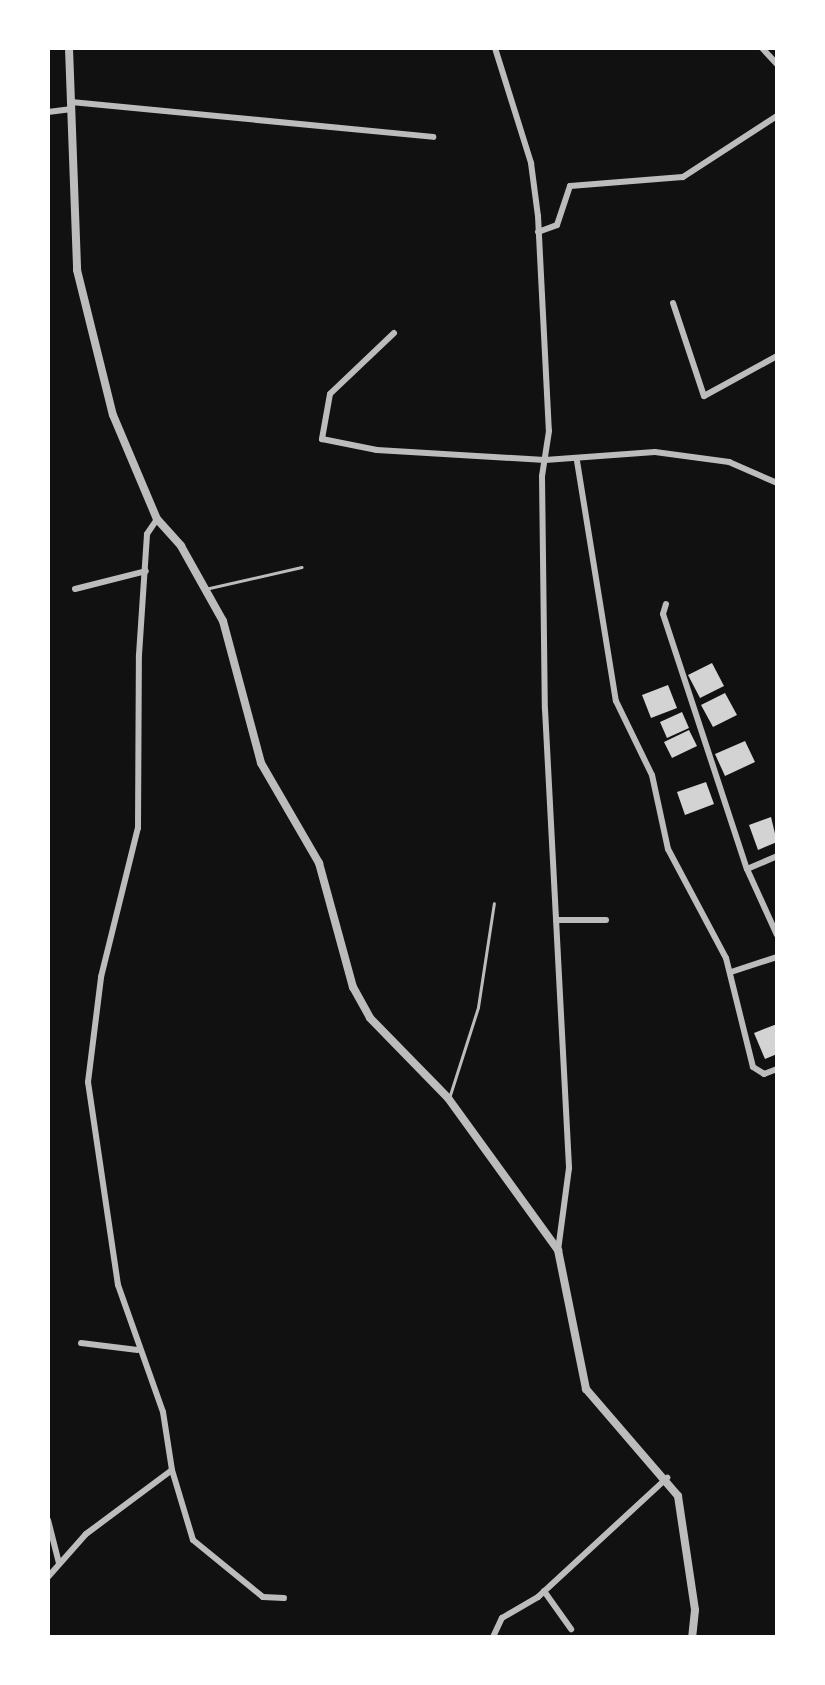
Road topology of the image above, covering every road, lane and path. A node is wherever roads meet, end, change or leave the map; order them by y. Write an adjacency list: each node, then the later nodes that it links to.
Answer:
1 (69, 48): 5 (street)
2 (495, 48): 9 (street)
3 (762, 48): 4 (street)
4 (777, 64)
5 (72, 105): 6 (street); 8 (street); 16 (street)
6 (48, 112)
7 (777, 116): 9 (street)
8 (433, 137)
9 (538, 232): 13 (street)
10 (673, 303): 12 (street)
11 (394, 333): 13 (street)
12 (777, 356)
13 (545, 460): 14 (street); 25 (street)
14 (577, 461): 15 (street); 29 (street)
15 (777, 483)
16 (157, 519): 18 (street); 20 (street)
17 (302, 567): 20 (lane)
18 (146, 571): 19 (street); 34 (street)
19 (75, 589)
20 (205, 589): 31 (street)
21 (666, 604): 23 (street)
22 (777, 856): 23 (street)
23 (747, 869): 27 (street)
24 (494, 903): 31 (lane)
25 (556, 920): 26 (street); 32 (street)
26 (606, 920)
27 (777, 935)
28 (777, 957): 29 (street)
29 (731, 972): 30 (street)
30 (777, 1069)
31 (448, 1098): 32 (street)
32 (558, 1250): 36 (street)
33 (81, 1343): 34 (street)
34 (138, 1350): 35 (street)
35 (172, 1470): 38 (street); 41 (street)
36 (667, 1478): 40 (street); 44 (street)
37 (48, 1520): 38 (street)
38 (59, 1563): 39 (street)
39 (48, 1577)
40 (544, 1591): 42 (street); 43 (street)
41 (284, 1598)
42 (571, 1629)
43 (493, 1637)
44 (692, 1637)

